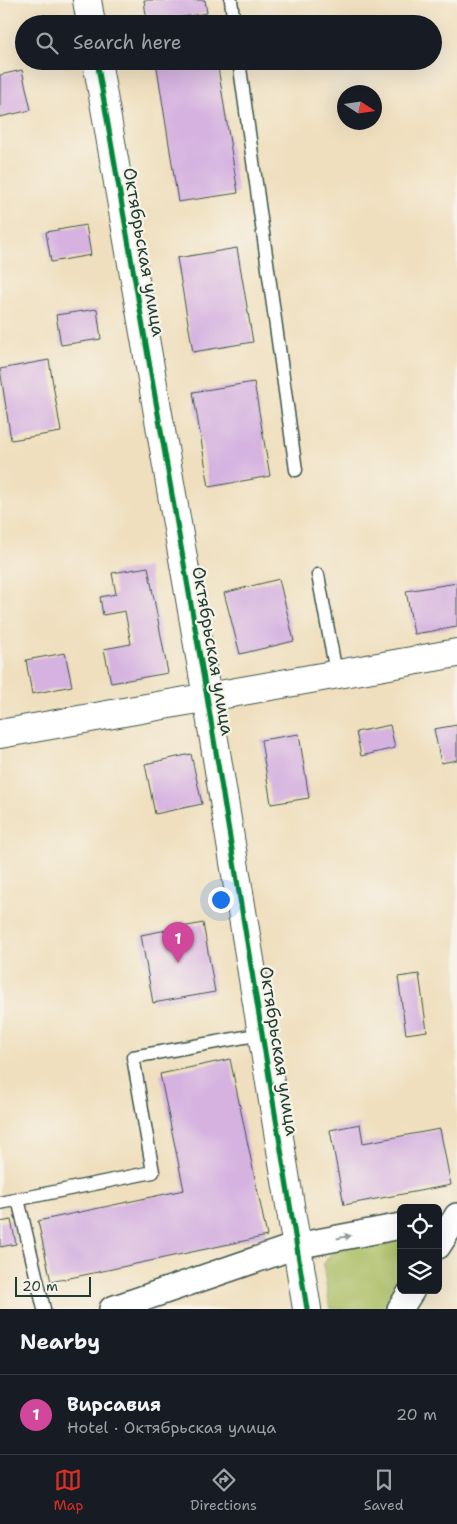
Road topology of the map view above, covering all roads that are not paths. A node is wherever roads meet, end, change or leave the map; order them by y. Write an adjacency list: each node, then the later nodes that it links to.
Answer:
1 (87, 0): 3 (street)
2 (231, 0): 4 (lane)
3 (90, 15)
4 (233, 15)
5 (99, 70): 11 (street, Октябрьская улица)
6 (240, 70): 7 (lane)
7 (296, 470)
8 (318, 575): 10 (lane)
9 (457, 653): 10 (street)
10 (336, 673): 11 (street)
11 (207, 696): 12 (street); 13 (street, Октябрьская улица)
12 (0, 734)
13 (262, 1034): 14 (lane); 20 (street, Октябрьская улица)
14 (18, 1199): 15 (lane); 22 (lane)
15 (0, 1203)
16 (457, 1216): 17 (street); 19 (street)
17 (442, 1218)
18 (397, 1227): 20 (street, one-way to 18)
19 (442, 1240)
20 (296, 1246): 23 (street); 24 (street, Октябрьская улица)
21 (409, 1294): 25 (street)
22 (44, 1309)
23 (112, 1309)
24 (307, 1309)
25 (400, 1309)

